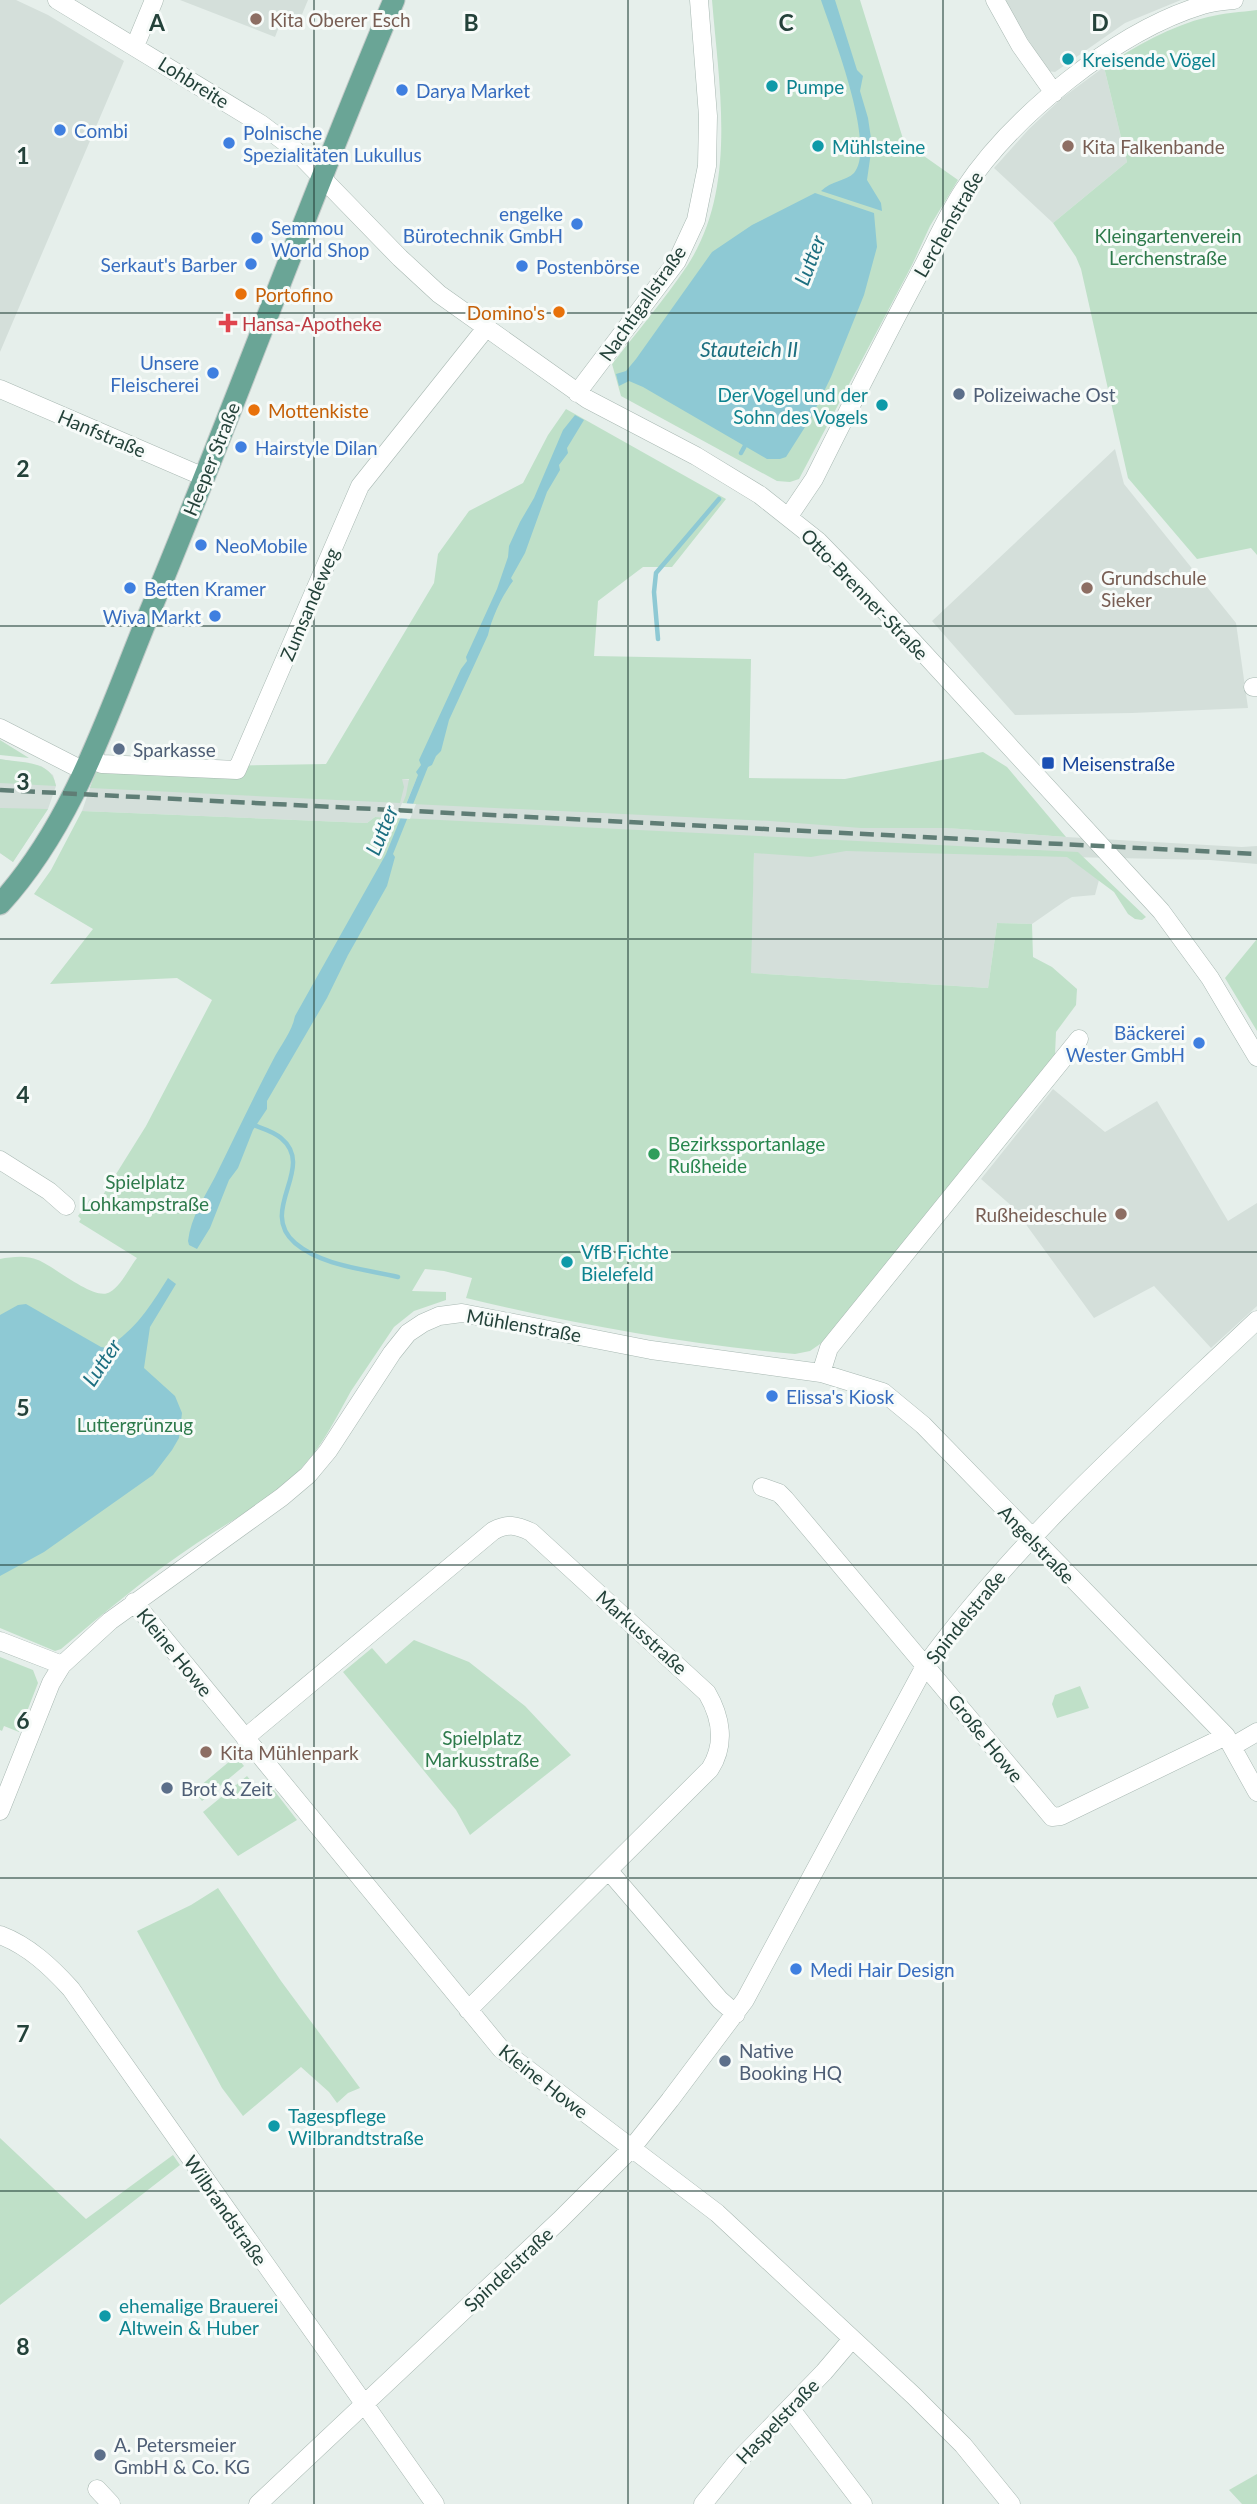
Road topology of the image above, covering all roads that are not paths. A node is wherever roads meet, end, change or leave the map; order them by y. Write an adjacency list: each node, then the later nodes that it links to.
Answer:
1 (57, 0): 8 (street, Lohbreite)
2 (154, 0): 8 (street)
3 (394, 0): 10 (main road, Heeper Straße)
4 (699, 0): 13 (street, Nachtigallstraße)
5 (995, 0): 9 (street)
6 (1234, 0): 7 (street, Lerchenstraße)
7 (1204, 2): 9 (street, Lerchenstraße)
8 (135, 46): 10 (street, Lohbreite)
9 (1054, 93): 15 (street, Lerchenstraße)
10 (321, 175): 11 (street, Otto-Brenner-Straße); 14 (main road, Heeper Straße)
11 (486, 328): 13 (street, Otto-Brenner-Straße); 17 (street, Zumsandeweg)
12 (0, 389): 14 (street, Hanfstraße)
13 (577, 393): 15 (street, Otto-Brenner-Straße)
14 (204, 477): 17 (main road, Heeper Straße)
15 (789, 516): 20 (street, Otto-Brenner-Straße)
16 (0, 728): 17 (street)
17 (86, 765): 18 (main road, Heeper Straße)
18 (0, 904)
19 (1079, 1039): 24 (street)
20 (1257, 1057)
21 (0, 1160): 22 (street)
22 (66, 1206)
23 (1257, 1320): 26 (street, Spindelstraße)
24 (821, 1373): 26 (street, Angelstraße); 27 (street, Mühlenstraße)
25 (762, 1487): 30 (street, Große Howe)
26 (1031, 1538): 30 (street, Spindelstraße); 33 (street, Angelstraße)
27 (134, 1602): 29 (street, Mühlenstraße); 32 (street, Kleine Howe)
28 (0, 1641): 29 (street)
29 (62, 1665): 35 (street, Mühlenstraße)
30 (925, 1666): 33 (street, Große Howe); 39 (street, Spindelstraße)
31 (1257, 1732): 33 (street)
32 (245, 1738): 36 (street, Markusstraße); 38 (street, Kleine Howe)
33 (1229, 1741): 34 (street, Angelstraße)
34 (1257, 1792)
35 (0, 1811)
36 (609, 1871): 38 (street, Markusstraße); 39 (street)
37 (0, 1935): 42 (street, Wilbrandstraße)
38 (468, 2010): 40 (street, Kleine Howe)
39 (736, 2014): 40 (street, Spindelstraße)
40 (631, 2149): 41 (street, Kleine Howe); 42 (street, Spindelstraße)
41 (852, 2339): 43 (street, Haspelstraße); 50 (street, Kleine Howe)
42 (363, 2405): 46 (street, Spindelstraße); 47 (street, Wilbrandstraße)
43 (790, 2408): 48 (street, Haspelstraße); 49 (street)
44 (97, 2489): 45 (street)
45 (111, 2504)
46 (258, 2504)
47 (435, 2504)
48 (702, 2504)
49 (863, 2504)
50 (1011, 2504)

